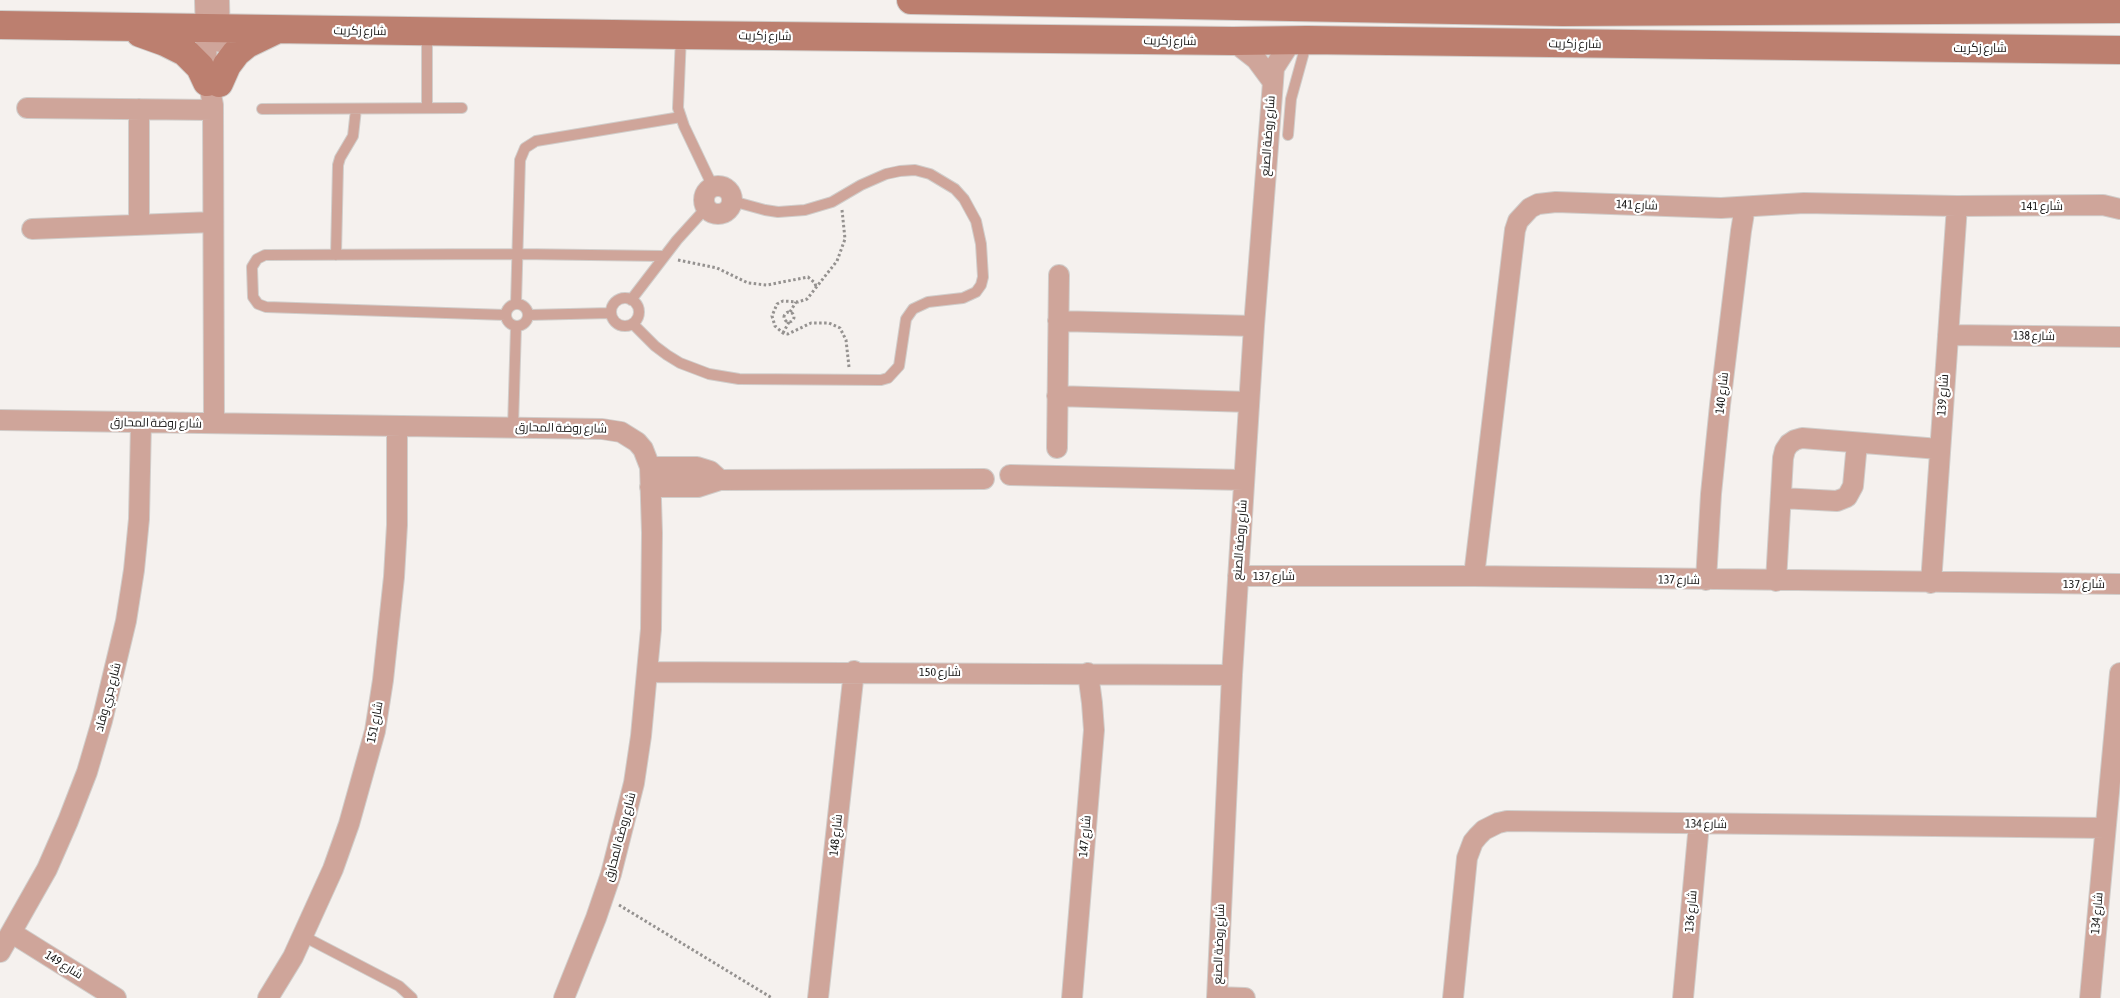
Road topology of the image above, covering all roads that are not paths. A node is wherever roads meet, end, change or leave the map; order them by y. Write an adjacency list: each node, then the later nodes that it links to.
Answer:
1 (205, 0): 10 (street)
2 (219, 0): 10 (street)
3 (911, 0): 4 (street)
4 (966, 0): 6 (street)
5 (1621, 5): 6 (street); 7 (street)
6 (1571, 6)
7 (2120, 9)
8 (0, 25): 9 (street, شارع زكريت)
9 (120, 26): 10 (street, شارع زكريت); 18 (street)
10 (213, 27): 11 (street, شارع زكريت); 18 (street)
11 (277, 29): 12 (street, شارع زكريت); 18 (street)
12 (427, 32): 13 (street, شارع زكريت); 20 (lane)
13 (681, 35): 15 (street, شارع زكريت); 25 (lane)
14 (1299, 40): 15 (street, شارع زكريت); 16 (street, شارع زكريت); 17 (street, شارع روضة الصنع); 26 (lane)
15 (1233, 42): 17 (street, شارع روضة الصنع)
16 (2120, 50)
17 (1272, 82): 48 (street, شارع روضة الصنع)
18 (213, 95): 22 (street); 33 (street)
19 (27, 108): 22 (street)
20 (427, 108): 21 (lane); 23 (lane)
21 (462, 108)
22 (139, 109): 34 (street)
23 (356, 109): 24 (lane); 37 (lane)
24 (262, 110)
25 (680, 117): 27 (lane); 36 (lane)
26 (1288, 135)
27 (713, 187): 28 (street); 31 (street)
28 (732, 201): 31 (street); 46 (lane)
29 (1957, 206): 30 (street, شارع 141); 32 (street, شارع 141); 49 (street, شارع 139)
30 (1746, 207): 69 (street, شارع 141); 70 (street, شارع 140)
31 (706, 208): 38 (lane)
32 (2120, 209)
33 (213, 222): 34 (street); 55 (street)
34 (139, 225): 35 (street)
35 (32, 229)
36 (518, 254): 37 (lane); 38 (lane); 41 (lane)
37 (336, 255): 43 (lane)
38 (663, 256): 40 (lane)
39 (1059, 275): 45 (street)
40 (631, 300): 42 (lane); 46 (lane)
41 (516, 304): 43 (lane); 44 (lane)
42 (611, 313): 44 (lane); 46 (lane)
43 (506, 315): 47 (lane)
44 (528, 315): 47 (lane)
45 (1058, 320): 48 (street); 51 (street)
46 (633, 324)
47 (516, 326): 57 (lane)
48 (1254, 326): 52 (street, شارع روضة الصنع)
49 (1948, 335): 50 (street, شارع 138); 60 (street, شارع 139)
50 (2120, 337)
51 (1057, 396): 52 (street); 59 (street)
52 (1249, 402): 65 (street, شارع روضة الصنع)
53 (0, 420): 54 (street, شارع روضة المحارق)
54 (141, 422): 55 (street, شارع روضة المحارق); 81 (street, شارع جري وقاد)
55 (214, 423): 56 (street, شارع روضة المحارق)
56 (398, 426): 57 (street, شارع روضة المحارق); 82 (street, شارع 151)
57 (512, 427): 61 (street, شارع روضة المحارق)
58 (1857, 443): 60 (street); 67 (street); 67 (street)
59 (1057, 448)
60 (1939, 450): 72 (street, شارع 139)
61 (650, 467): 64 (street); 66 (street, شارع روضة المحارق)
62 (1010, 475): 65 (street)
63 (984, 479): 64 (street)
64 (720, 480): 66 (street)
65 (1244, 480): 68 (street, شارع روضة الصنع)
66 (650, 487): 75 (street, شارع روضة المحارق)
67 (1781, 498): 71 (street)
68 (1238, 576): 69 (street, شارع 137); 78 (street, شارع روضة الصنع)
69 (1474, 576): 70 (street, شارع 137)
70 (1706, 580): 71 (street, شارع 137)
71 (1776, 582): 72 (street, شارع 137)
72 (1931, 583): 73 (street, شارع 137)
73 (2120, 584)
74 (854, 671): 75 (street, شارع 150); 76 (street, شارع 150); 88 (street, شارع 148)
75 (648, 672): 87 (street, شارع روضة المحارق)
76 (1088, 673): 78 (street, شارع 150); 89 (street, شارع 147)
77 (2120, 673): 80 (street, شارع 134)
78 (1232, 675): 90 (street, شارع روضة الصنع)
79 (1699, 824): 80 (street, شارع 134); 92 (street, شارع 134); 93 (street, شارع 136)
80 (2104, 828): 94 (street, شارع 134)
81 (12, 933): 83 (street, شارع جري وقاد); 84 (street, شارع 149)
82 (303, 936): 85 (street, شارع 151); 86 (lane)
83 (0, 952)
84 (116, 998)
85 (268, 998)
86 (412, 998)
87 (564, 998)
88 (818, 998)
89 (1072, 998)
90 (1217, 998): 91 (street)
91 (1245, 998)
92 (1453, 998)
93 (1683, 998)
94 (2090, 998)

